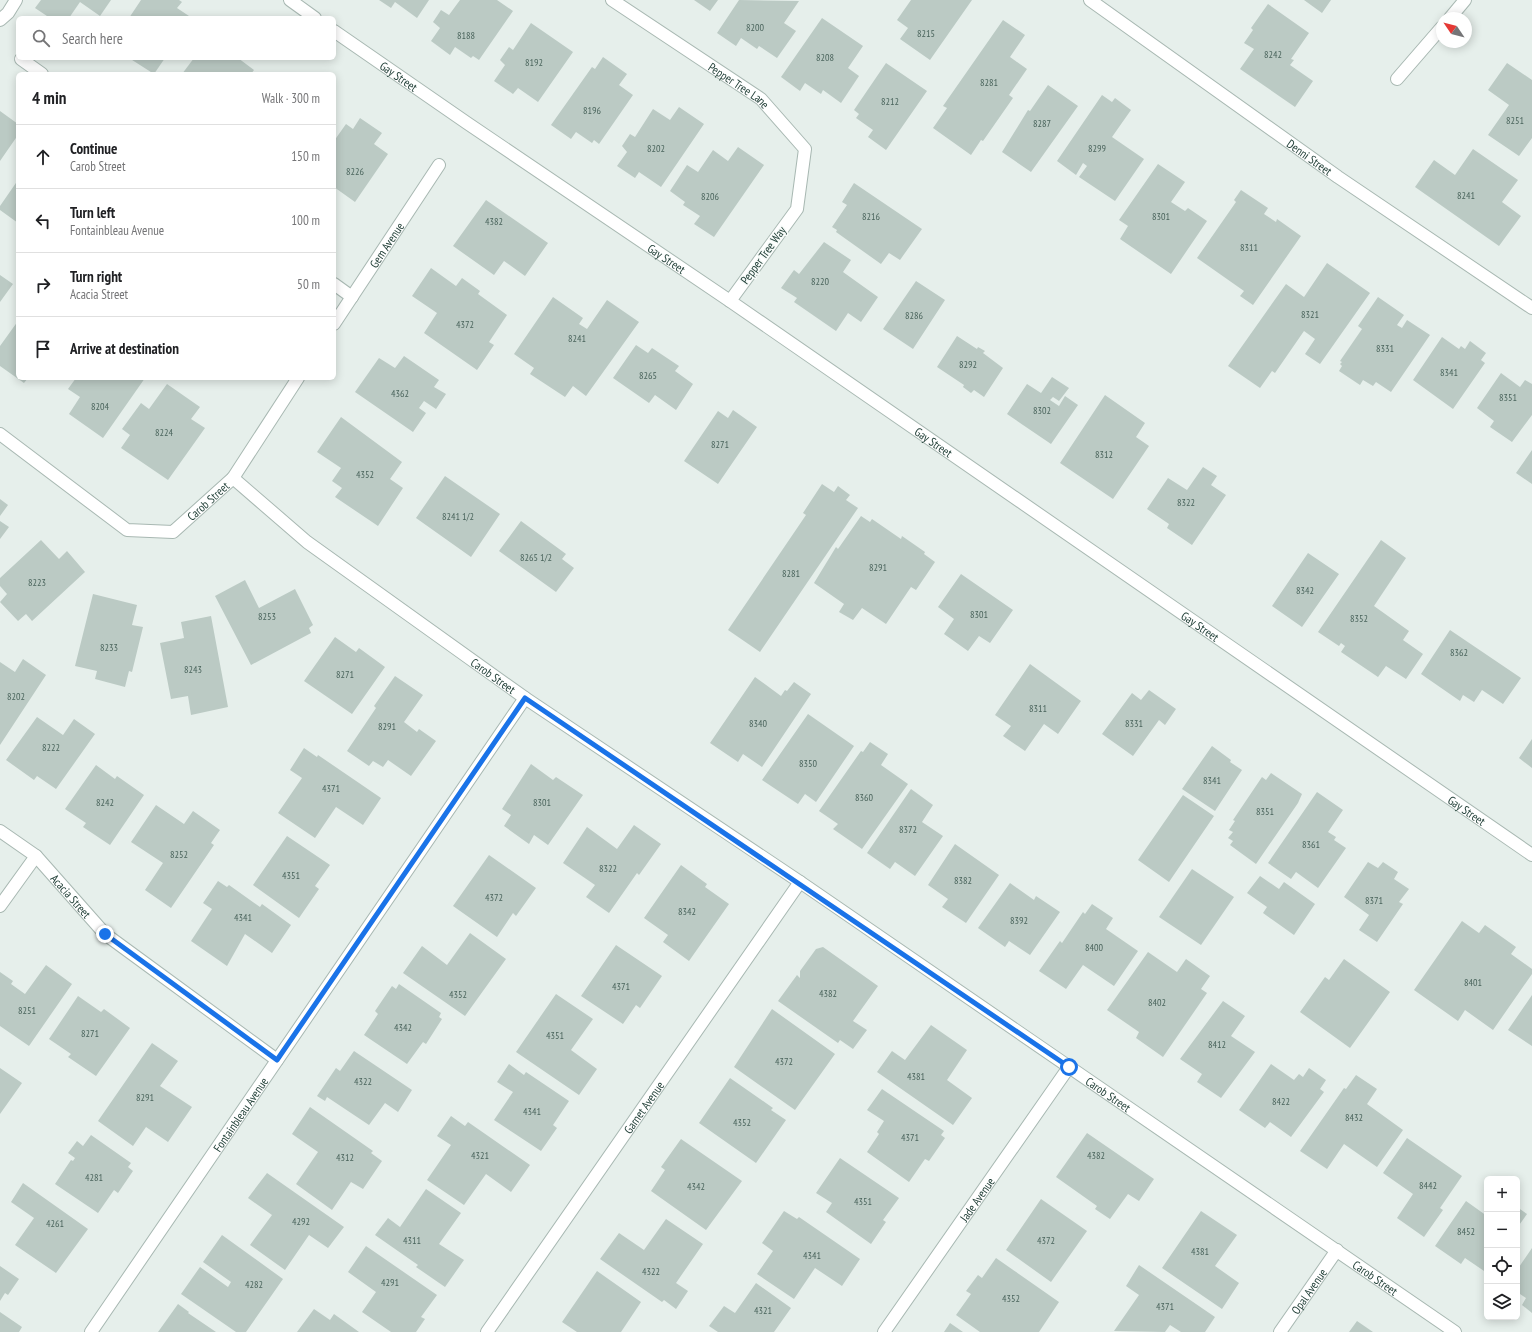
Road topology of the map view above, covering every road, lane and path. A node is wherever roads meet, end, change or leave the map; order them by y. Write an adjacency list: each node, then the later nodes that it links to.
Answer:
1 (16, 0): 8 (street)
2 (290, 0): 7 (street)
3 (612, 0): 15 (street, Pepper Tree Lane)
4 (1090, 0): 19 (street, Denni Street)
5 (1465, 0): 6 (street)
6 (1455, 12)
7 (313, 16)
8 (0, 20)
9 (336, 32): 18 (street, Gay Street)
10 (1436, 34): 13 (street)
11 (22, 60): 12 (street)
12 (39, 72)
13 (1397, 80)
14 (439, 165): 17 (street, Gem Avenue)
15 (797, 209): 18 (street, Pepper Tree Way)
16 (336, 285): 17 (street)
17 (352, 297): 20 (street, Gem Avenue)
18 (730, 301): 26 (street, Gay Street)
19 (1532, 308)
20 (336, 321)
21 (297, 380): 23 (street)
22 (0, 434): 23 (street, Carob Street)
23 (233, 478): 24 (street, Carob Street)
24 (525, 698): 28 (street, Carob Street); 30 (street, Fontainbleau Avenue)
25 (0, 832): 27 (street, Acacia Street)
26 (1532, 855)
27 (36, 856): 29 (street); 30 (street, Acacia Street)
28 (800, 882): 31 (street, Carob Street); 34 (street, Garnet Avenue)
29 (0, 906)
30 (277, 1060): 33 (street, Fontainbleau Avenue)
31 (1069, 1067): 32 (street, Carob Street); 35 (street, Jade Avenue)
32 (1337, 1250): 36 (street, Opal Avenue); 37 (street, Carob Street)
33 (92, 1332)
34 (487, 1332)
35 (884, 1332)
36 (1280, 1332)
37 (1455, 1332)

